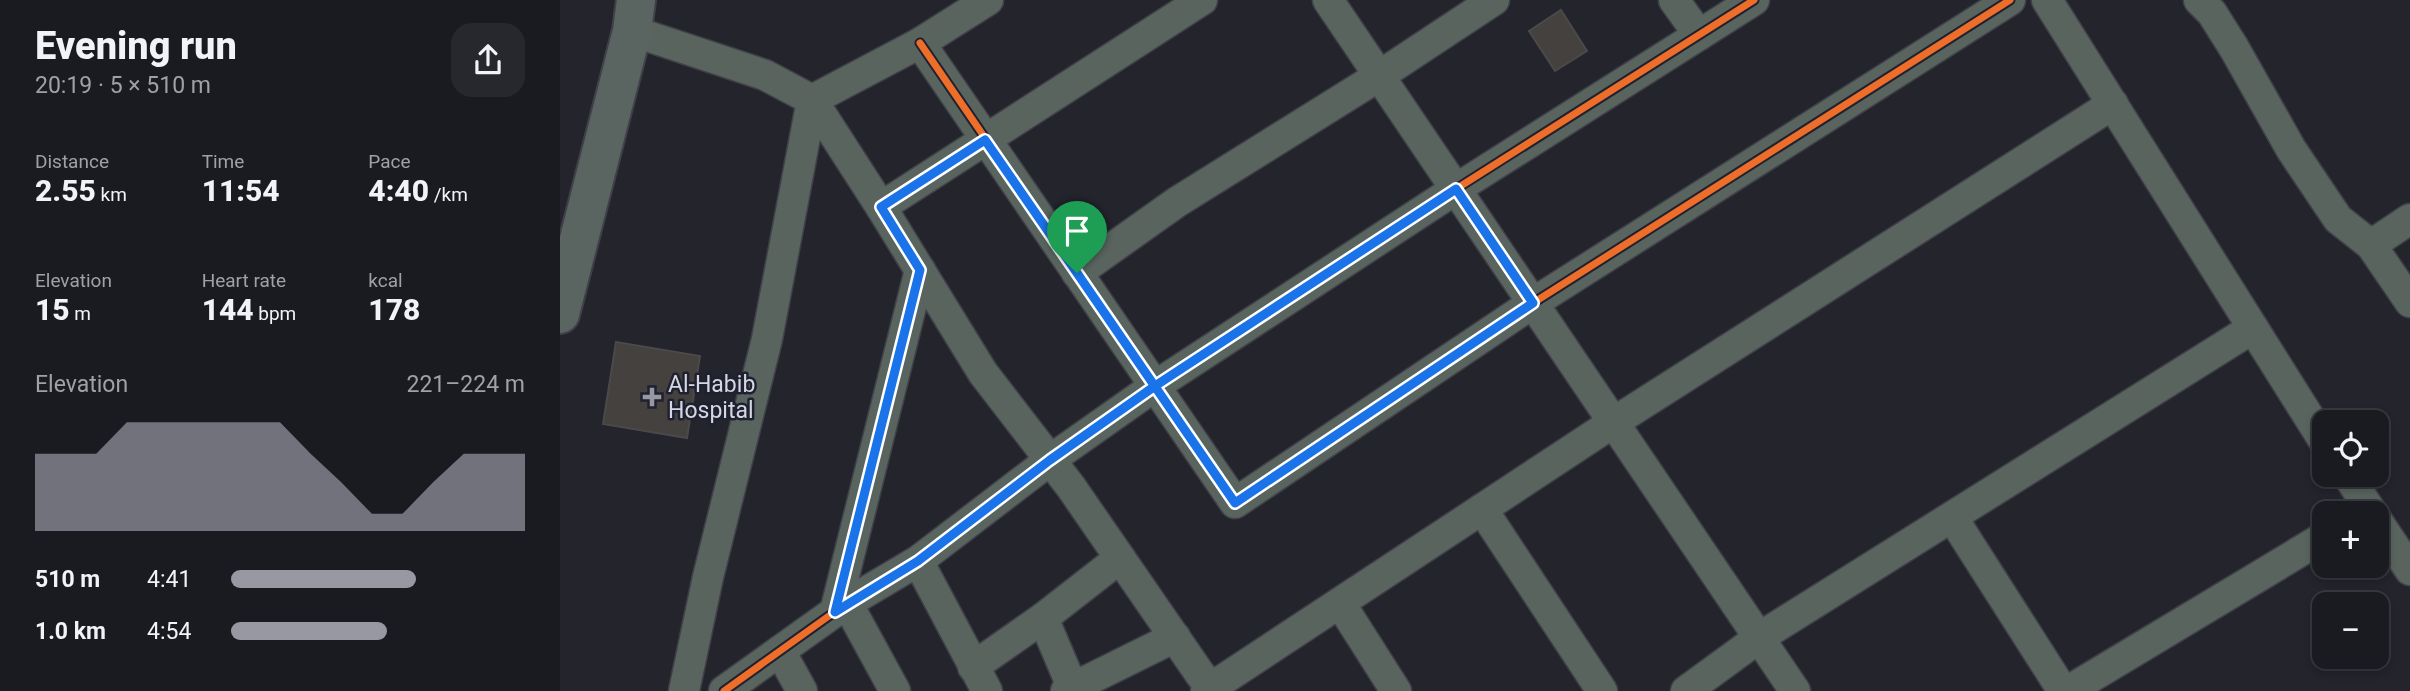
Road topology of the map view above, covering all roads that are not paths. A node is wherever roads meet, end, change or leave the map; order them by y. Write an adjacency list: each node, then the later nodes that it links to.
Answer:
1 (988, 0): 12 (street)
2 (1202, 0): 16 (street)
3 (1328, 0): 13 (street)
4 (1494, 0): 13 (street)
5 (1674, 0): 11 (street)
6 (1754, 0): 11 (street)
7 (2010, 0): 24 (street)
8 (2047, 0): 15 (street)
9 (2200, 0): 20 (street)
10 (634, 15): 14 (street); 25 (main road)
11 (1699, 35): 17 (street)
12 (920, 43): 14 (street); 16 (street)
13 (1379, 76): 17 (street); 22 (street)
14 (812, 100): 18 (street); 47 (street)
15 (2113, 104): 26 (street); 28 (street)
16 (985, 140): 18 (street); 22 (street)
17 (1456, 189): 24 (street); 27 (street)
18 (881, 207): 21 (street)
19 (2410, 219): 20 (street)
20 (2371, 245): 23 (street)
21 (920, 270): 30 (street); 39 (street)
22 (1077, 273): 27 (street)
23 (2410, 302)
24 (1533, 303): 27 (street); 28 (street)
25 (560, 314)
26 (2253, 328): 29 (street); 32 (street)
27 (1155, 386): 30 (street)
28 (1614, 422): 31 (street); 42 (street)
29 (2312, 422)
30 (1050, 460): 35 (street); 36 (street)
31 (1482, 509): 38 (street); 52 (street)
32 (1952, 517): 42 (street); 55 (street)
33 (2389, 538): 37 (street)
34 (2312, 544): 55 (street)
35 (1120, 558): 40 (street); 41 (street)
36 (918, 561): 39 (street); 44 (street)
37 (2409, 565)
38 (1340, 603): 46 (street); 51 (street)
39 (841, 607): 43 (street); 50 (street)
40 (1043, 618): 44 (street); 45 (street)
41 (1175, 637): 45 (street); 46 (street)
42 (1760, 638): 53 (street); 54 (street)
43 (780, 651): 48 (street); 49 (street)
44 (980, 679)
45 (1071, 690)
46 (1211, 690)
47 (684, 691)
48 (724, 691)
49 (802, 691)
50 (895, 691)
51 (1396, 691)
52 (1602, 691)
53 (1686, 691)
54 (1795, 691)
55 (2065, 691)

